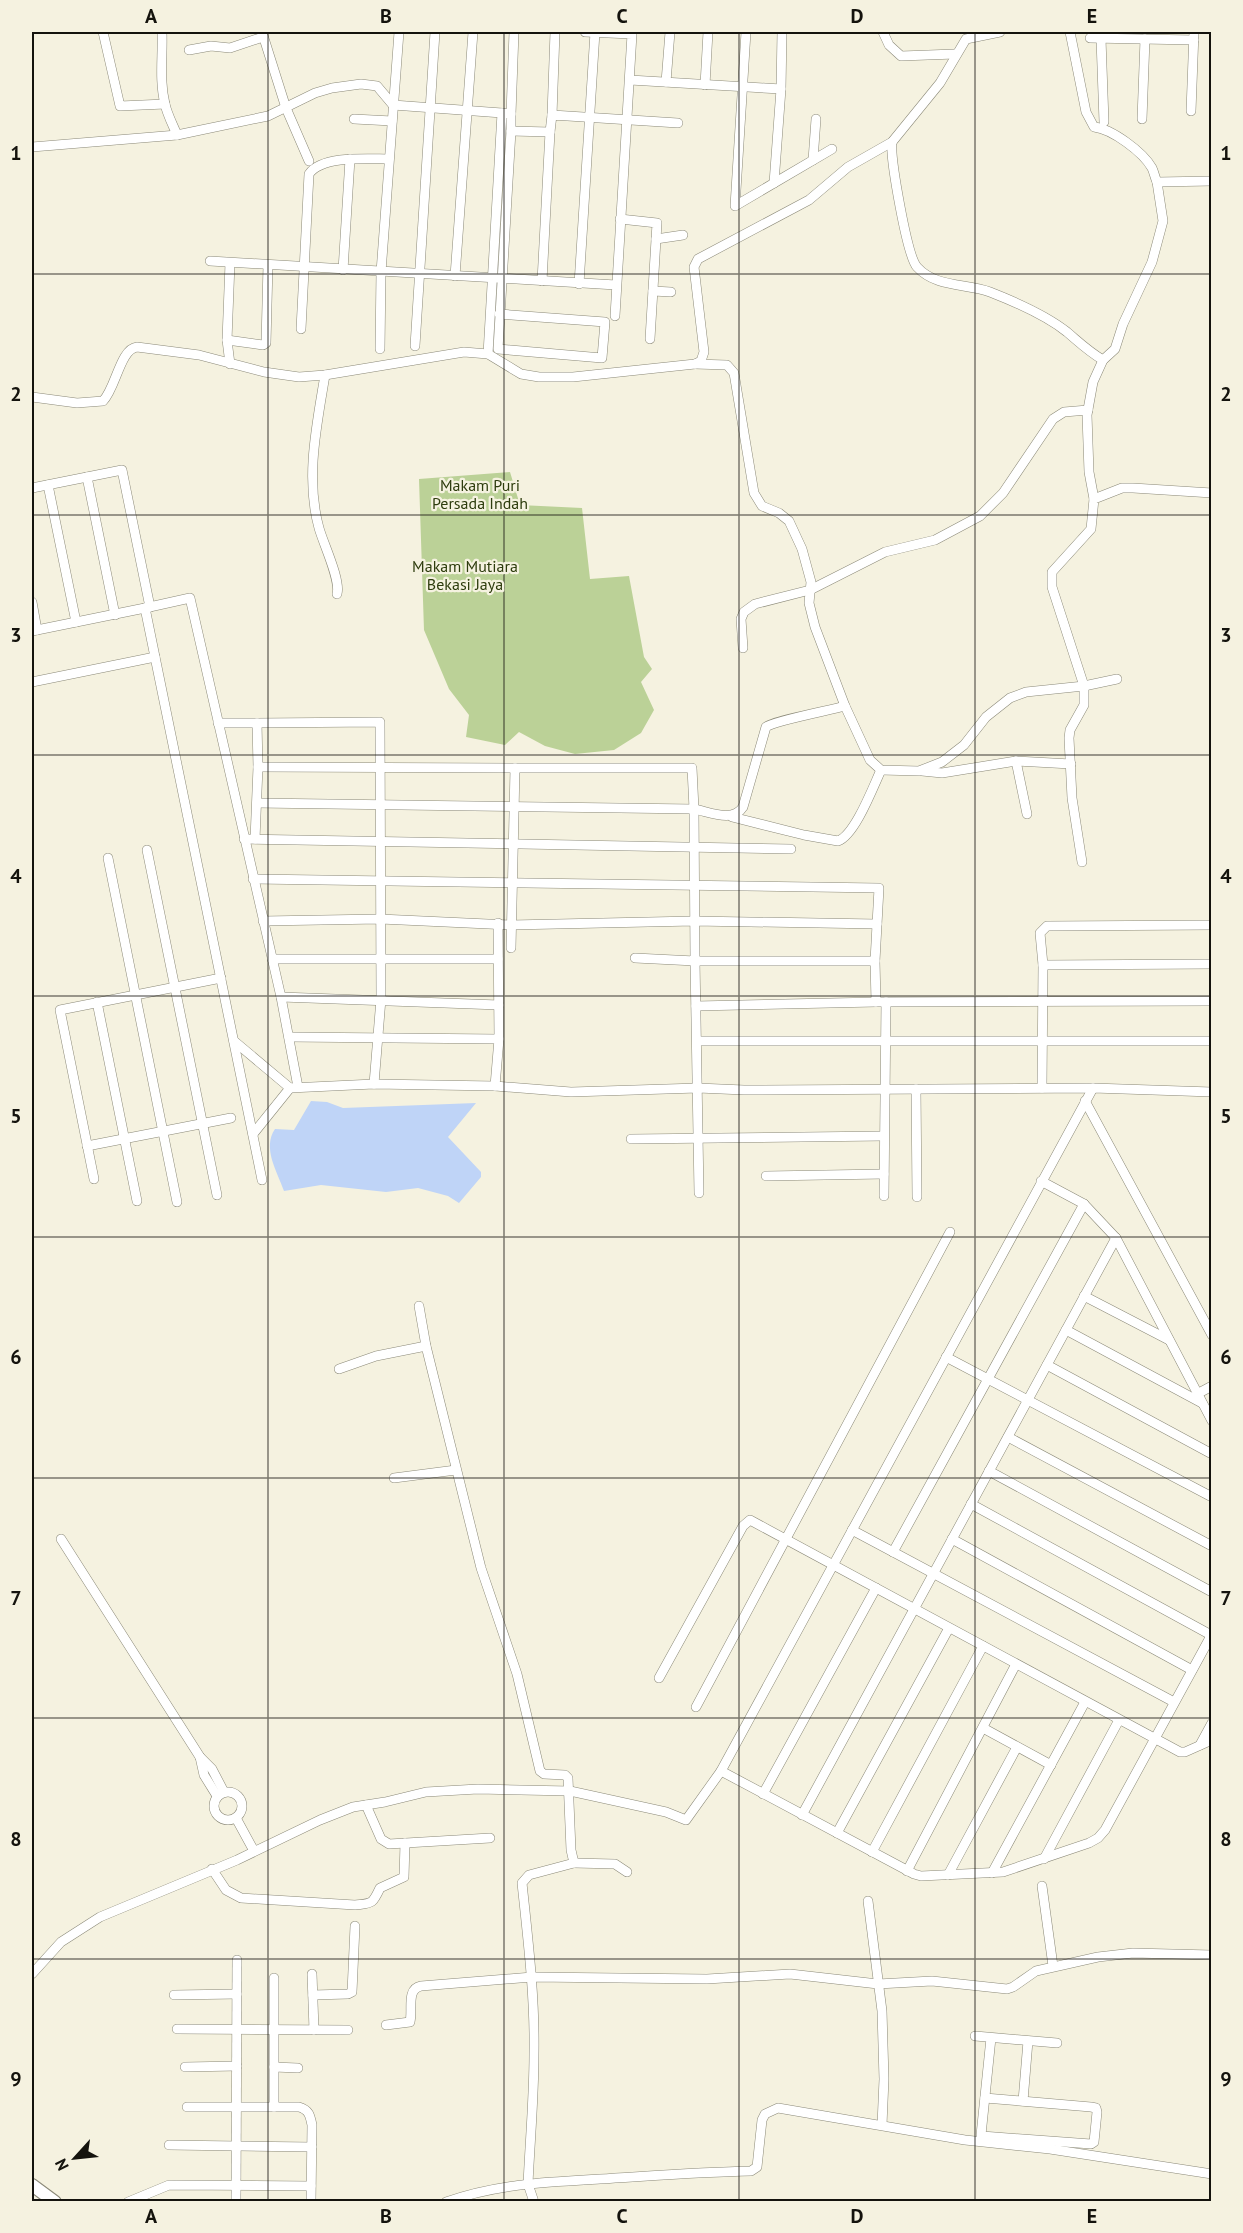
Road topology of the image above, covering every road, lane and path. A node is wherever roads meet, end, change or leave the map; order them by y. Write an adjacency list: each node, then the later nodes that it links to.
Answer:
1 (103, 32): 29 (street)
2 (162, 32): 29 (street)
3 (399, 32): 30 (street)
4 (435, 32): 32 (street)
5 (472, 32): 33 (street)
6 (514, 32): 35 (street)
7 (555, 32): 36 (street)
8 (585, 32): 9 (street)
9 (594, 32): 24 (street); 37 (street)
10 (670, 32): 25 (street)
11 (708, 32): 26 (street)
12 (746, 32): 27 (street)
13 (782, 32): 28 (street)
14 (883, 32): 23 (street)
15 (1000, 32): 23 (street)
16 (1070, 32): 56 (street)
17 (262, 34): 22 (street); 31 (street)
18 (1194, 36): 21 (street); 34 (street)
19 (1090, 38): 20 (street)
20 (1101, 39): 21 (street); 43 (street)
21 (1145, 39): 40 (street)
22 (189, 50)
23 (955, 54): 48 (street)
24 (630, 80): 25 (street); 41 (street)
25 (666, 82): 26 (street)
26 (705, 85): 27 (street)
27 (742, 87): 28 (street); 57 (street)
28 (781, 89): 57 (street)
29 (165, 104): 47 (street)
30 (393, 105): 31 (street); 32 (street); 42 (street)
31 (286, 108): 47 (street); 54 (street)
32 (430, 108): 33 (street); 67 (street)
33 (467, 110): 35 (street); 68 (street)
34 (1191, 111)
35 (507, 114): 45 (street); 69 (street)
36 (552, 115): 37 (street); 46 (street)
37 (588, 117): 41 (street); 71 (street)
38 (354, 119): 42 (street)
39 (816, 119): 53 (street)
40 (1142, 119)
41 (627, 120): 44 (street); 58 (street)
42 (392, 121): 52 (street)
43 (1104, 122)
44 (678, 123)
45 (511, 131): 46 (street); 69 (street)
46 (550, 132): 70 (street)
47 (177, 135): 49 (street)
48 (892, 142): 83 (street); 85 (street)
49 (32, 147)
50 (832, 149): 53 (street)
51 (350, 159): 52 (street); 64 (street); 65 (street)
52 (390, 159): 66 (street)
53 (813, 160): 57 (street)
54 (309, 161)
55 (1212, 181): 56 (street)
56 (1157, 182): 83 (street)
57 (774, 183)
58 (620, 219): 60 (street); 72 (street)
59 (683, 235): 60 (street)
60 (656, 239): 73 (street)
61 (210, 261): 62 (street)
62 (230, 263): 63 (street); 79 (street)
63 (268, 265): 64 (street); 79 (street)
64 (305, 266): 65 (street); 77 (street)
65 (343, 270): 66 (street)
66 (381, 272): 67 (street); 81 (street)
67 (419, 275): 68 (street); 80 (street)
68 (455, 276): 69 (street)
69 (497, 279): 70 (street); 75 (street); 82 (street)
70 (542, 282): 71 (street)
71 (579, 284): 72 (street)
72 (616, 285): 76 (street)
73 (653, 291): 74 (street); 78 (street)
74 (671, 292)
75 (499, 314): 75 (street)
76 (615, 316)
77 (301, 329)
78 (650, 339)
79 (227, 340): 84 (street)
80 (415, 346)
81 (380, 349)
82 (488, 354): 85 (street); 86 (street)
83 (1103, 360): 88 (street)
84 (230, 364): 86 (street); 87 (street)
85 (695, 364): 94 (street)
86 (325, 375): 95 (street)
87 (32, 397)
88 (1088, 410): 93 (street); 94 (street)
89 (87, 477): 90 (street); 97 (street); 98 (street)
90 (48, 485): 91 (street); 99 (street)
91 (32, 488)
92 (1212, 494): 93 (street)
93 (1094, 499): 105 (street)
94 (810, 590): 101 (street); 106 (street)
95 (337, 594)
96 (32, 602): 100 (street)
97 (148, 608): 98 (street); 102 (street); 107 (street)
98 (115, 615): 99 (street)
99 (76, 622): 100 (street)
100 (34, 631)
101 (744, 648)
102 (155, 657): 104 (street); 151 (street)
103 (1117, 679): 105 (street)
104 (32, 682)
105 (1084, 686): 110 (street); 115 (street)
106 (845, 706): 114 (street); 121 (street)
107 (218, 723): 108 (street); 122 (street)
108 (257, 723): 111 (street); 112 (street)
109 (1016, 761): 110 (street); 115 (street); 120 (street)
110 (1071, 764): 130 (street)
111 (258, 766): 112 (street); 116 (street)
112 (380, 766): 113 (street); 117 (street)
113 (515, 768): 118 (street); 119 (street)
114 (880, 770): 115 (street); 121 (street)
115 (919, 771)
116 (257, 802): 117 (street); 123 (street)
117 (380, 806): 118 (street); 124 (street)
118 (513, 806): 119 (street); 125 (street)
119 (694, 809): 121 (street); 126 (street)
120 (1027, 814)
121 (732, 817)
122 (244, 839): 123 (street); 131 (street)
123 (255, 839): 124 (street)
124 (380, 842): 125 (street); 132 (street)
125 (513, 845): 126 (street); 133 (street)
126 (694, 845): 127 (street); 134 (street)
127 (791, 849)
128 (147, 850): 152 (street)
129 (108, 858): 153 (street)
130 (1082, 862)
131 (253, 879): 132 (street); 136 (street)
132 (380, 880): 133 (street); 135 (street)
133 (512, 884): 134 (street); 140 (street)
134 (694, 885): 137 (street); 139 (street)
135 (380, 919): 136 (street); 138 (street); 146 (street)
136 (263, 921): 144 (street)
137 (694, 921): 139 (street); 140 (street); 147 (street)
138 (498, 923): 140 (street); 145 (street)
139 (877, 924): 148 (street)
140 (512, 925): 142 (street)
141 (1212, 925): 150 (street)
142 (511, 948)
143 (635, 958): 147 (street)
144 (272, 959): 146 (street); 154 (street)
145 (498, 959): 146 (street); 160 (street)
146 (380, 960): 155 (street)
147 (695, 961): 148 (street); 161 (street)
148 (875, 961): 159 (street)
149 (1212, 964): 150 (street)
150 (1042, 965): 156 (street)
151 (221, 978): 152 (street); 165 (street)
152 (175, 987): 153 (street); 181 (street)
153 (136, 995): 158 (street); 182 (street)
154 (281, 997): 155 (street); 162 (street)
155 (381, 999): 160 (street); 163 (street)
156 (1043, 1001): 157 (street); 159 (street); 168 (street)
157 (1212, 1001)
158 (97, 1002): 185 (street); 188 (street)
159 (881, 1002): 161 (street); 167 (street)
160 (499, 1005): 164 (street)
161 (696, 1006): 166 (street)
162 (288, 1037): 163 (street); 172 (street)
163 (379, 1038): 164 (street); 170 (street)
164 (499, 1039): 171 (street)
165 (234, 1041): 172 (street); 183 (street)
166 (697, 1041): 167 (street); 173 (street)
167 (885, 1041): 168 (street); 176 (street)
168 (1043, 1041): 169 (street); 174 (street)
169 (1212, 1041)
170 (374, 1084): 171 (street); 172 (street)
171 (495, 1086): 173 (street)
172 (294, 1088): 183 (street)
173 (698, 1088): 176 (street); 187 (street)
174 (1042, 1088): 175 (street); 177 (street)
175 (1093, 1088): 178 (street); 179 (street)
176 (884, 1089): 177 (street); 184 (street)
177 (916, 1089): 197 (street)
178 (1212, 1092)
179 (1085, 1101): 193 (street); 206 (street)
180 (231, 1118): 181 (street)
181 (202, 1123): 182 (street); 195 (street)
182 (163, 1131): 185 (street); 199 (street)
183 (253, 1134): 192 (street)
184 (884, 1136): 187 (street); 189 (street)
185 (125, 1139): 188 (street); 198 (street)
186 (631, 1139): 187 (street)
187 (698, 1140): 194 (street)
188 (87, 1146): 191 (street)
189 (884, 1174): 190 (street); 196 (street)
190 (766, 1176)
191 (94, 1179)
192 (262, 1180)
193 (1041, 1180): 200 (street); 209 (street)
194 (699, 1193)
195 (217, 1195)
196 (884, 1196)
197 (917, 1197)
198 (137, 1201)
199 (177, 1202)
200 (1084, 1204): 202 (street); 212 (street)
201 (950, 1232): 226 (street)
202 (1116, 1238): 203 (street); 207 (street)
203 (1084, 1296): 205 (street); 207 (street)
204 (419, 1306): 208 (street)
205 (1066, 1330): 210 (street); 214 (street)
206 (1212, 1335)
207 (1169, 1340): 214 (street)
208 (426, 1346): 211 (street); 219 (street)
209 (946, 1357): 212 (street); 224 (street)
210 (1047, 1365): 215 (street); 218 (street)
211 (339, 1369)
212 (988, 1379): 215 (street); 229 (street)
213 (1212, 1386): 214 (street)
214 (1200, 1398): 216 (street)
215 (1028, 1400): 217 (street); 222 (street)
216 (1212, 1421)
217 (1008, 1437): 220 (street); 228 (street)
218 (1212, 1454)
219 (456, 1470): 221 (street); 253 (street)
220 (989, 1471): 223 (street); 233 (street)
221 (394, 1478)
222 (1212, 1497)
223 (971, 1504): 227 (street); 236 (street)
224 (852, 1530): 229 (street); 230 (street)
225 (61, 1539): 254 (street)
226 (786, 1539): 230 (street); 240 (street); 243 (street)
227 (952, 1539): 231 (street); 239 (street)
228 (1212, 1546)
229 (893, 1552): 231 (street)
230 (833, 1565): 232 (street); 252 (street)
231 (933, 1574): 234 (street); 242 (street)
232 (876, 1588): 234 (street); 255 (street)
233 (1212, 1592)
234 (914, 1609): 235 (street); 257 (street)
235 (949, 1628): 237 (street); 259 (street)
236 (1211, 1635): 239 (street)
237 (983, 1646): 238 (street); 263 (street)
238 (1016, 1664): 241 (street); 246 (street)
239 (1192, 1670): 242 (street)
240 (659, 1677)
241 (1085, 1702): 244 (street); 251 (street)
242 (1174, 1702): 247 (street)
243 (696, 1707)
244 (1119, 1720): 247 (street); 264 (street)
245 (1212, 1723): 249 (street)
246 (983, 1728): 250 (street); 267 (street)
247 (1154, 1739): 249 (street); 264 (street)
248 (1212, 1740): 249 (street)
249 (1200, 1745)
250 (1017, 1747): 251 (street); 270 (street)
251 (1051, 1765): 269 (street)
252 (721, 1771): 253 (street); 255 (street)
253 (570, 1791): 256 (street); 265 (street)
254 (221, 1794): 258 (street); 258 (street)
255 (763, 1794): 257 (street)
256 (366, 1804): 261 (street); 262 (street)
257 (802, 1815): 259 (street)
258 (236, 1818): 262 (street)
259 (837, 1833): 263 (street)
260 (490, 1838): 261 (street)
261 (405, 1843): 266 (street)
262 (254, 1851): 266 (street)
263 (872, 1852): 267 (street)
264 (1044, 1859): 269 (street)
265 (574, 1863): 268 (street); 280 (street)
266 (212, 1869): 277 (street)
267 (907, 1871): 270 (street)
268 (627, 1872)
269 (992, 1873): 270 (street)
270 (948, 1875)
271 (1042, 1886): 276 (street)
272 (868, 1901): 281 (street)
273 (355, 1926): 284 (street)
274 (1212, 1955): 276 (street)
275 (237, 1960): 282 (street)
276 (1053, 1966): 281 (street)
277 (32, 1974)
278 (312, 1974): 284 (street)
279 (274, 1977): 288 (street)
280 (532, 1977): 281 (street); 285 (street); 311 (street)
281 (878, 1984): 304 (street)
282 (237, 1994): 283 (street); 287 (street)
283 (174, 1995)
284 (313, 1995): 289 (street)
285 (386, 2025)
286 (177, 2029): 287 (street)
287 (237, 2029): 288 (street); 295 (street)
288 (274, 2030): 289 (street); 297 (street)
289 (314, 2030): 290 (street)
290 (348, 2030)
291 (975, 2036): 292 (street)
292 (991, 2038): 293 (street); 299 (street)
293 (1028, 2041): 294 (street); 300 (street)
294 (1057, 2043)
295 (237, 2066): 296 (street); 302 (street)
296 (185, 2067)
297 (274, 2067): 298 (street); 303 (street)
298 (298, 2068)
299 (984, 2098): 300 (street); 305 (street)
300 (1023, 2101): 305 (street)
301 (188, 2107): 302 (street)
302 (237, 2107): 303 (street); 308 (street)
303 (274, 2107): 309 (street)
304 (882, 2125): 306 (street); 311 (street)
305 (981, 2135): 306 (street)
306 (965, 2140): 310 (street)
307 (169, 2145): 308 (street)
308 (237, 2146): 309 (street); 313 (street)
309 (312, 2147): 314 (street)
310 (1212, 2174)
311 (528, 2184): 319 (street); 320 (street)
312 (32, 2185): 315 (street)
313 (237, 2186): 314 (street); 316 (street); 317 (street)
314 (311, 2186): 318 (street)
315 (55, 2202)
316 (128, 2202)
317 (236, 2202)
318 (311, 2202)
319 (446, 2202)
320 (534, 2202)

